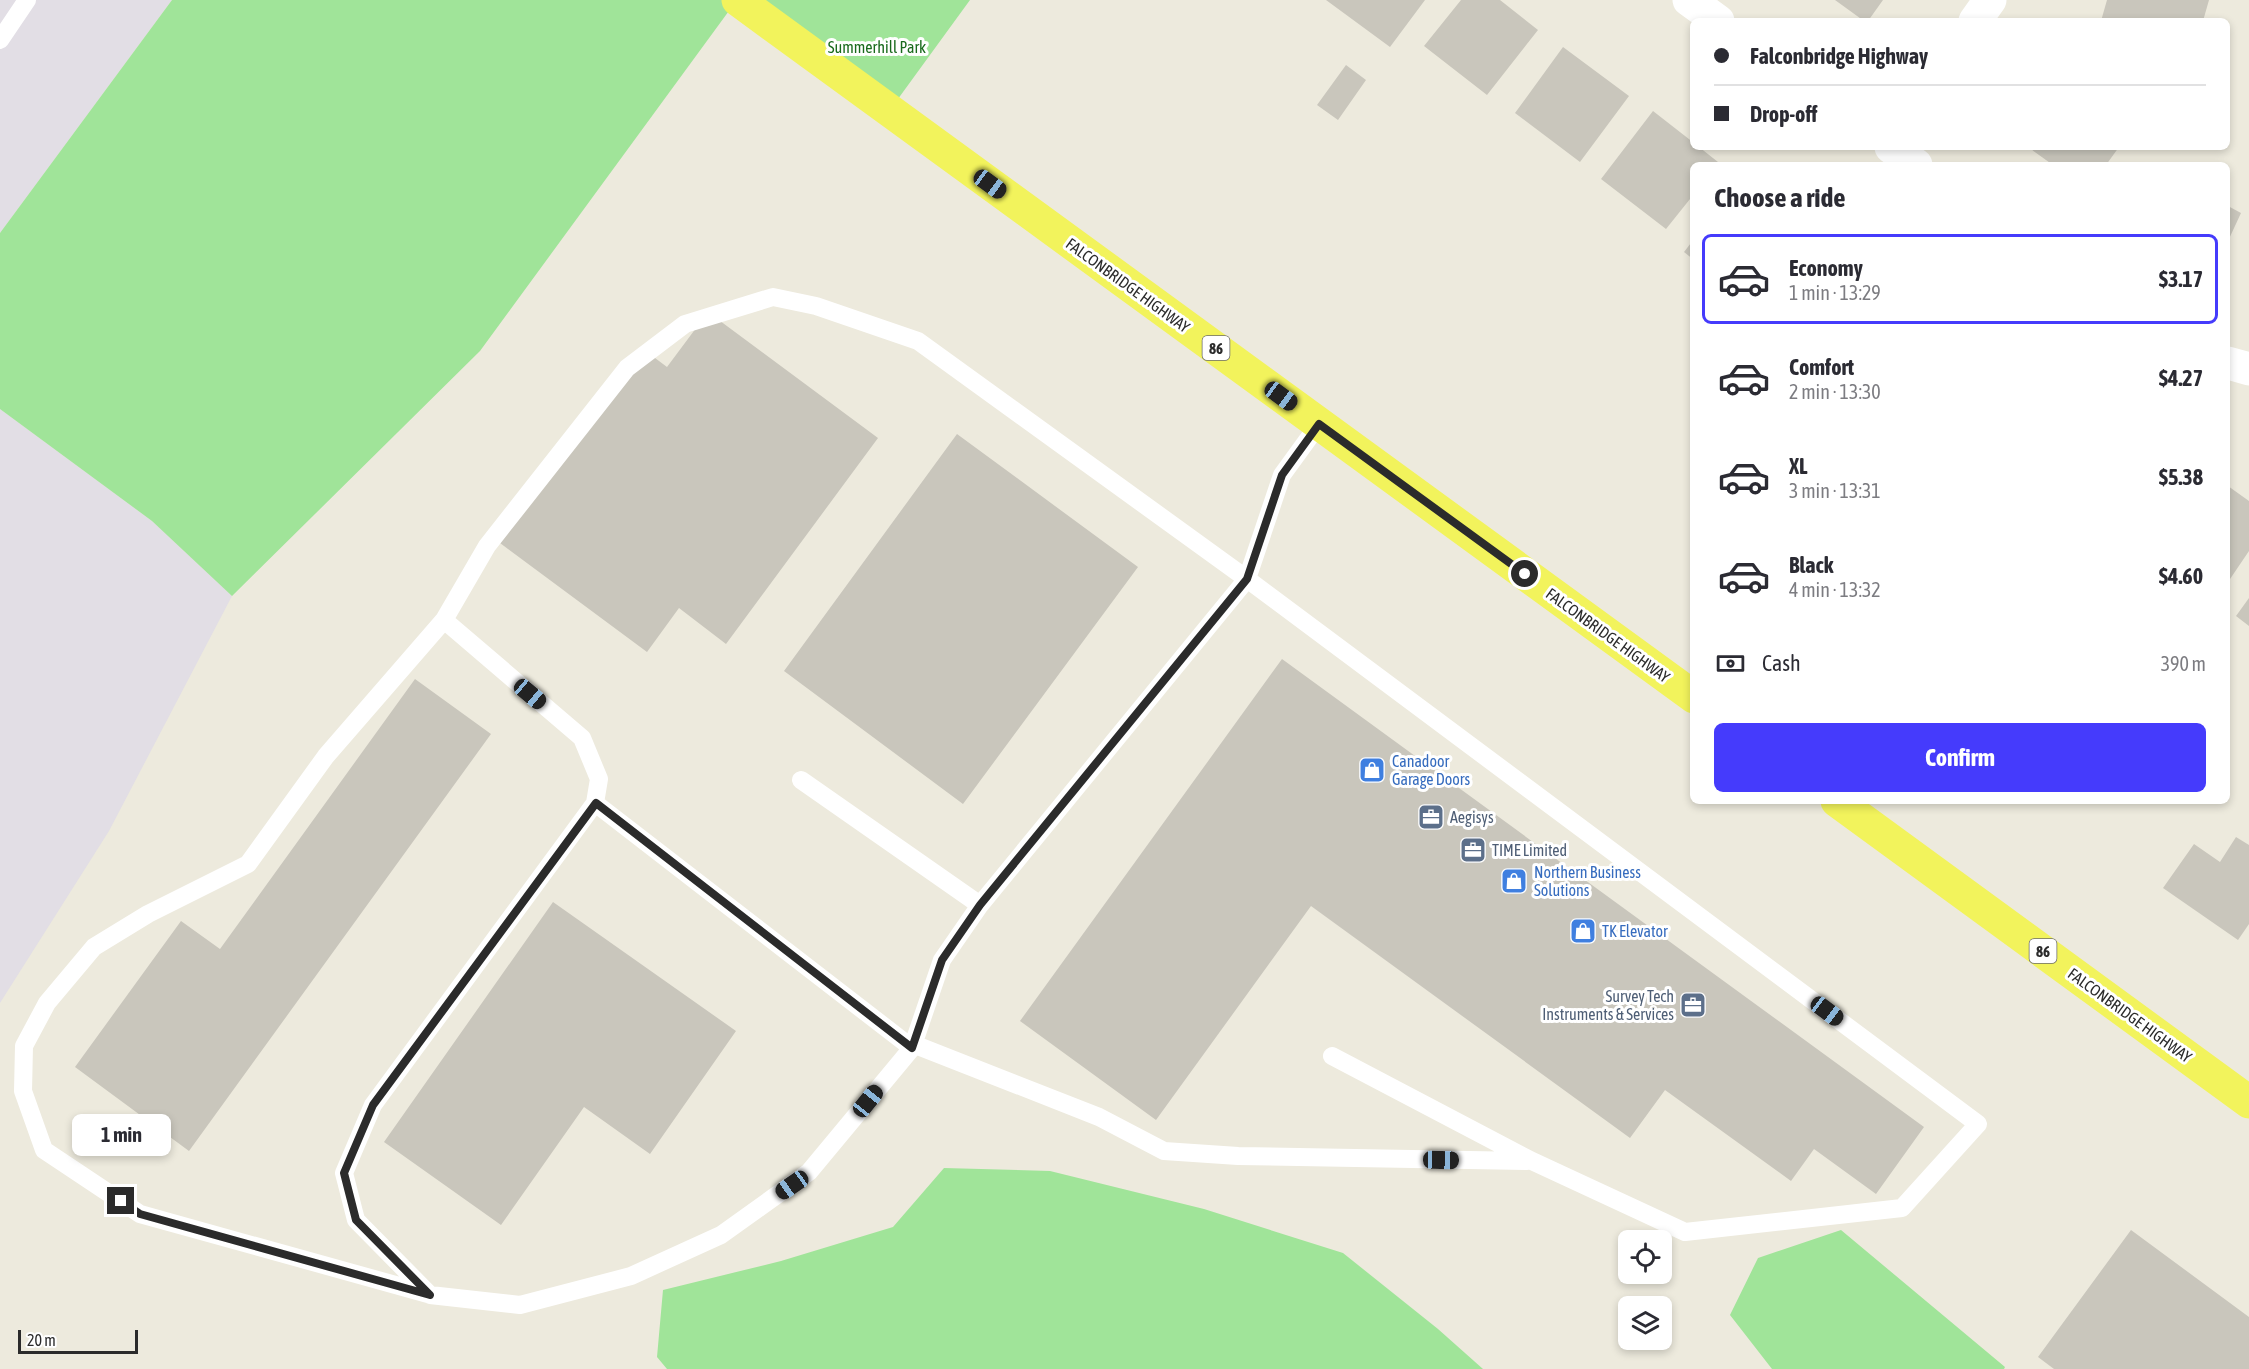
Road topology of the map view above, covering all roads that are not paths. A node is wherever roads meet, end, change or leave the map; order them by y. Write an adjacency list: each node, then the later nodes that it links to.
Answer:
1 (27, 0): 7 (lane)
2 (738, 0): 12 (main road, FALCONBRIDGE HIGHWAY / 86)
3 (1689, 0): 5 (street)
4 (1990, 0): 6 (street)
5 (1714, 18)
6 (1977, 18)
7 (0, 40)
8 (1895, 150): 9 (street)
9 (1912, 162)
10 (2230, 364): 11 (street)
11 (2249, 369)
12 (1319, 424): 13 (lane); 15 (main road, FALCONBRIDGE HIGHWAY / 86)
13 (1247, 579): 14 (lane); 19 (lane); 23 (lane)
14 (444, 620): 17 (lane); 24 (lane)
15 (1690, 694)
16 (801, 780): 19 (lane)
17 (596, 803): 20 (lane); 24 (lane)
18 (1841, 804): 22 (main road, FALCONBRIDGE HIGHWAY / 86)
19 (980, 905): 20 (lane)
20 (912, 1046): 23 (lane); 24 (lane)
21 (1332, 1056): 23 (lane)
22 (2249, 1102)
23 (1532, 1161)
24 (430, 1295)

